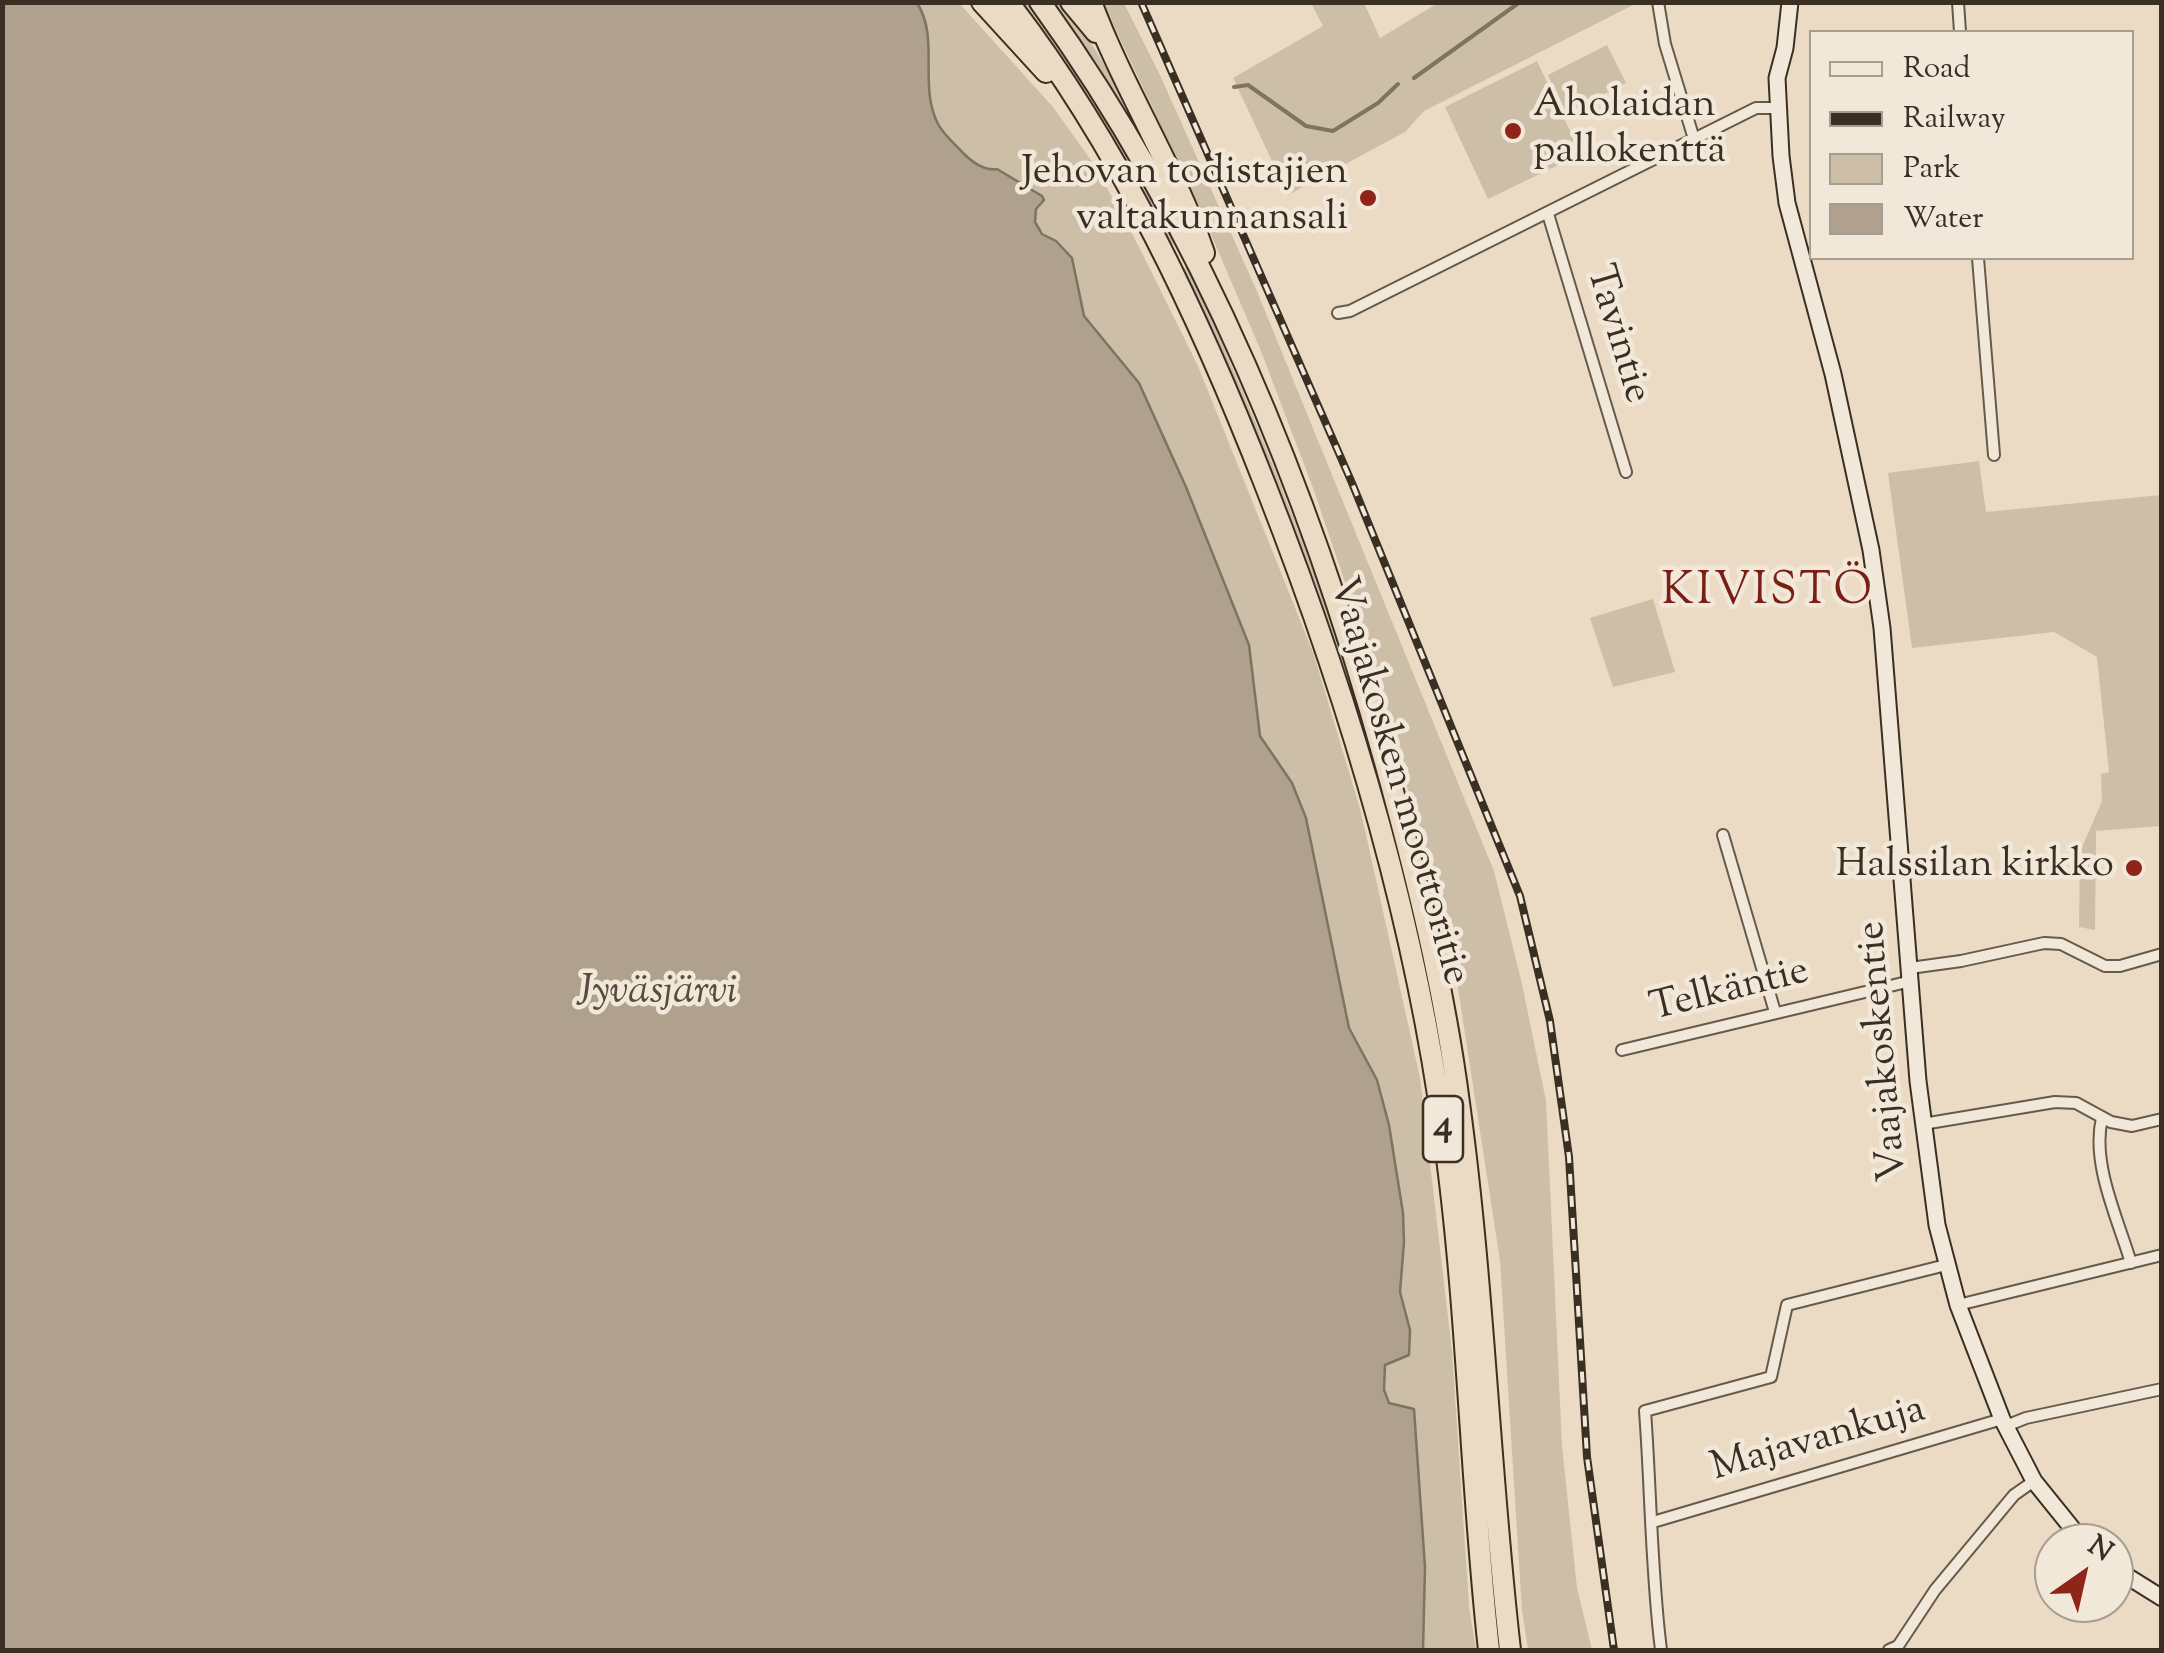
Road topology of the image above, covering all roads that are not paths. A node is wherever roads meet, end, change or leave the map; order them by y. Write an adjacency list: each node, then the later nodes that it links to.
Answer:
1 (982, 2): 11 (highway, 4)
2 (1008, 2): 11 (highway, Vaajakosken moottoritie)
3 (1040, 2): 17 (highway, Vaajakosken moottoritie)
4 (1071, 2): 10 (highway)
5 (1091, 2): 10 (highway, 4)
6 (1658, 2): 13 (street)
7 (1790, 2): 12 (main road, Vaajakoskentie)
8 (1958, 2): 9 (street)
9 (1960, 30)
10 (1107, 45): 17 (highway, 4)
11 (1079, 106): 40 (highway, Vaajakosken moottoritie / 4)
12 (1780, 108): 13 (street); 22 (main road, Vaajakoskentie)
13 (1694, 138): 14 (street)
14 (1548, 214): 16 (street); 19 (street, Tavintie)
15 (1978, 260): 18 (street)
16 (1338, 313)
17 (1227, 321): 41 (highway, Vaajakosken moottoritie / 4)
18 (1994, 455)
19 (1626, 472)
20 (1723, 835): 23 (street)
21 (2162, 954): 22 (street, Telkäntie)
22 (1910, 975): 23 (street, Telkäntie); 27 (main road, Vaajakoskentie)
23 (1775, 1012): 24 (street, Telkäntie)
24 (1622, 1050)
25 (2102, 1118): 26 (street); 27 (street); 29 (street)
26 (2162, 1119)
27 (1923, 1124): 30 (main road, Vaajakoskentie)
28 (2162, 1256): 29 (street)
29 (2131, 1263): 31 (street)
30 (1946, 1265): 31 (main road, Vaajakoskentie); 35 (street)
31 (1958, 1305): 33 (main road, Vaajakoskentie)
32 (2162, 1388): 33 (street, Majavankuja)
33 (2004, 1423): 34 (main road, Vaajakoskentie); 35 (street, Majavankuja)
34 (2034, 1481): 36 (main road, Vaajakoskentie); 39 (street)
35 (1653, 1522): 42 (street)
36 (2068, 1523)
37 (2134, 1580): 38 (main road)
38 (2162, 1598)
39 (1897, 1649)
40 (1489, 1650)
41 (1510, 1650)
42 (1661, 1650)

